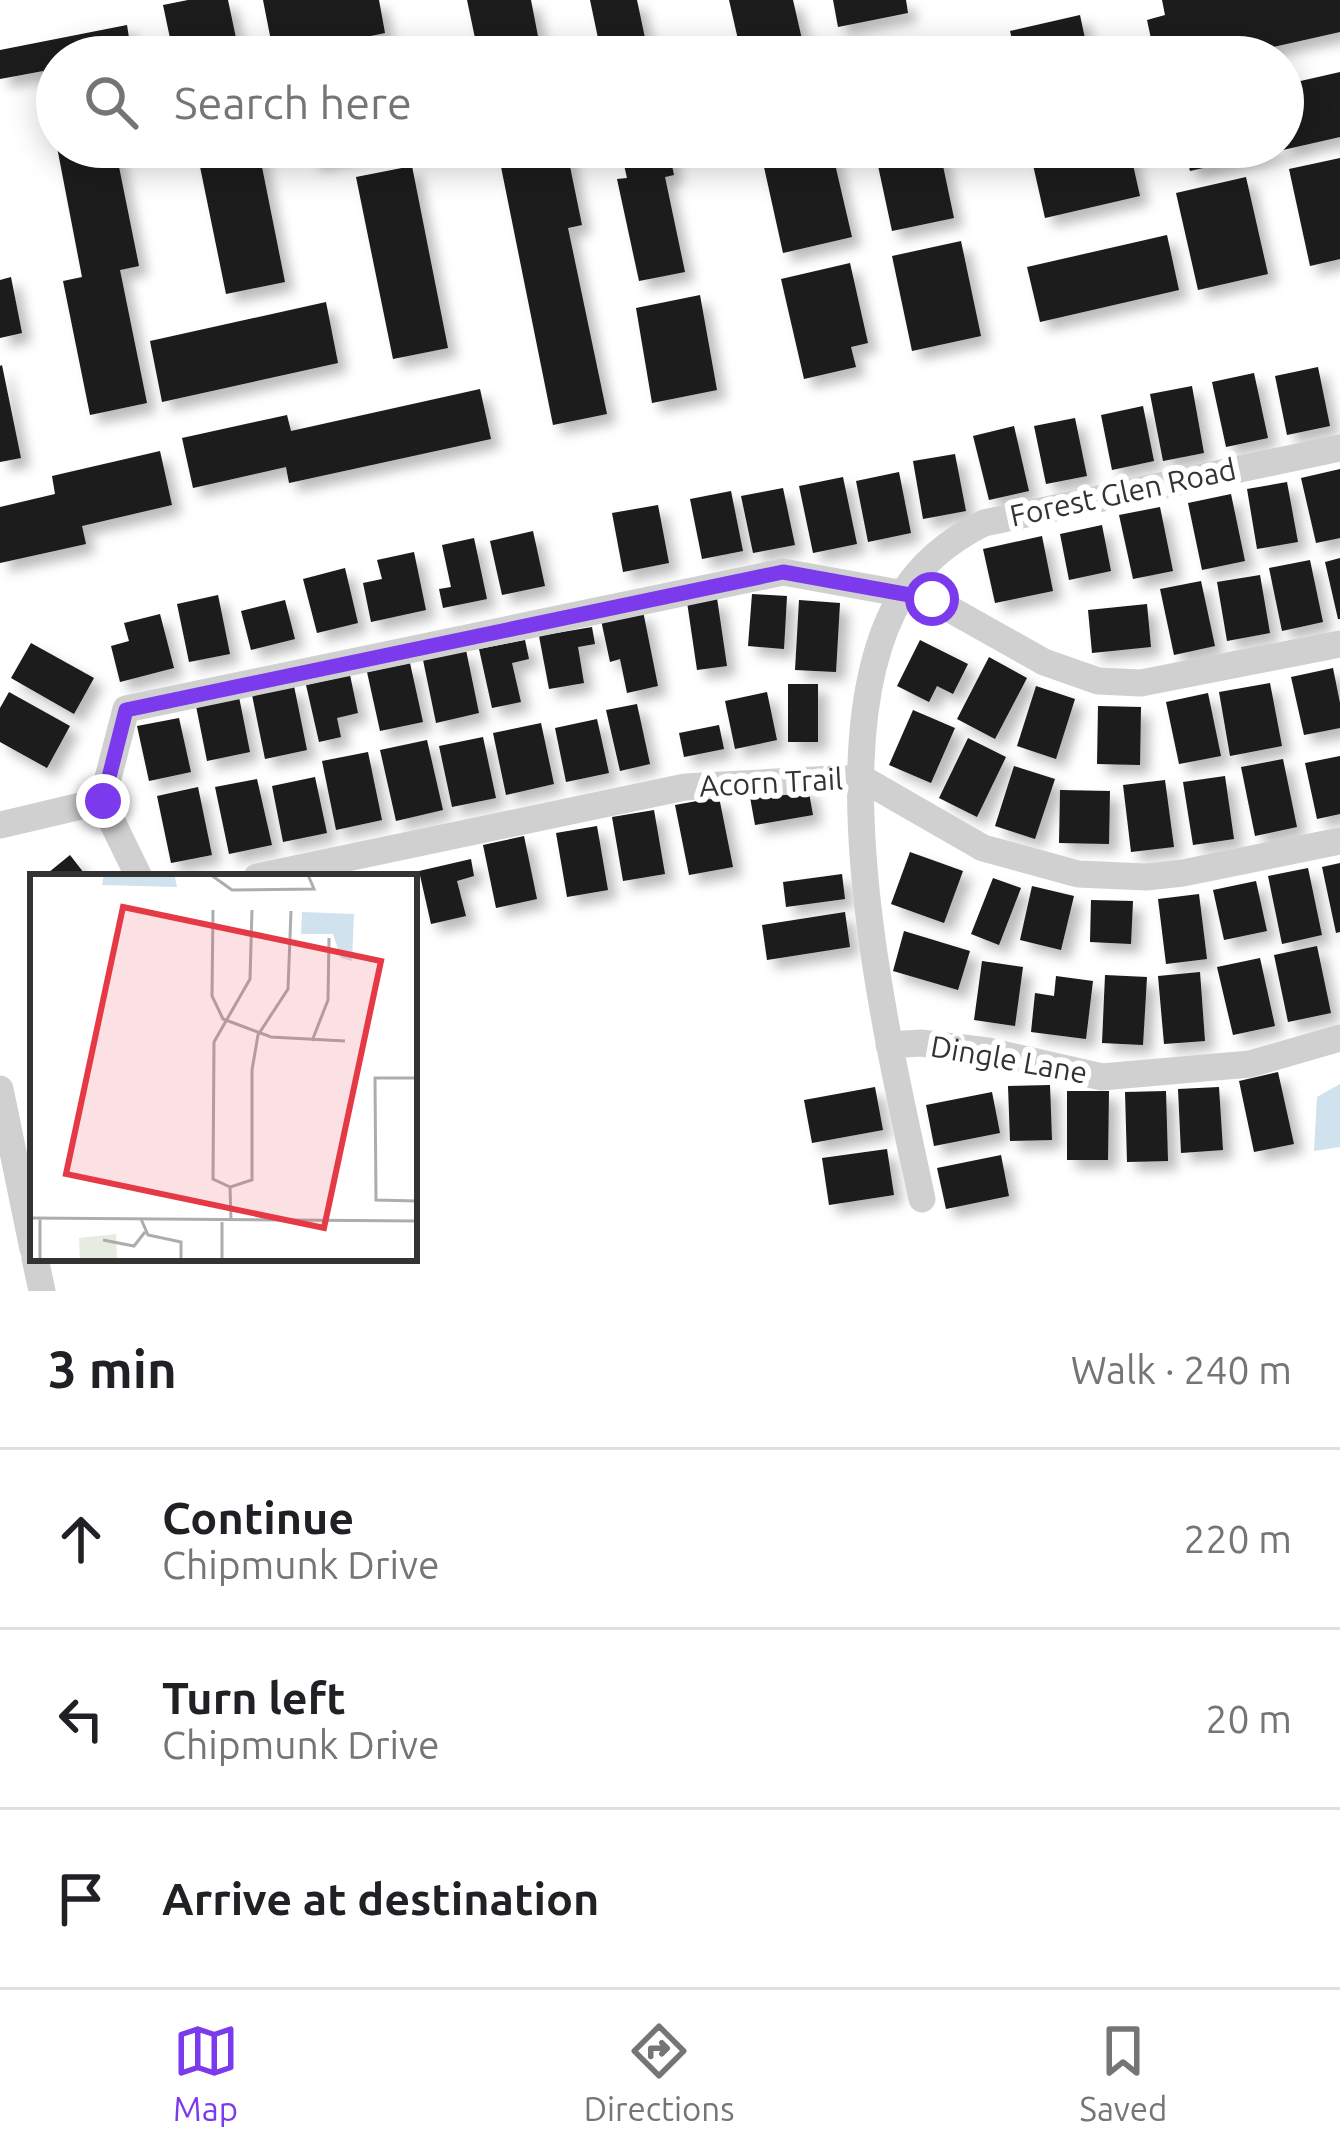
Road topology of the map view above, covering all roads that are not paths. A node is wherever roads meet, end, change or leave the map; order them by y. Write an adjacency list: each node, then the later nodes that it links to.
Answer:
1 (1340, 448): 2 (street, Forest Glen Road)
2 (904, 592): 3 (street); 4 (street, Forest Glen Road); 5 (street)
3 (1340, 644)
4 (863, 779): 7 (street, Acorn Trail); 9 (street, Acorn Trail); 11 (street, Forest Glen Road)
5 (103, 801): 6 (street); 8 (street)
6 (0, 825)
7 (1340, 841)
8 (138, 874)
9 (271, 874)
10 (1340, 1038): 11 (street, Dingle Lane)
11 (889, 1045): 13 (street, Forest Glen Road)
12 (0, 1089): 14 (street)
13 (922, 1199)
14 (30, 1235)
15 (36, 1261): 16 (street)
16 (42, 1291)

